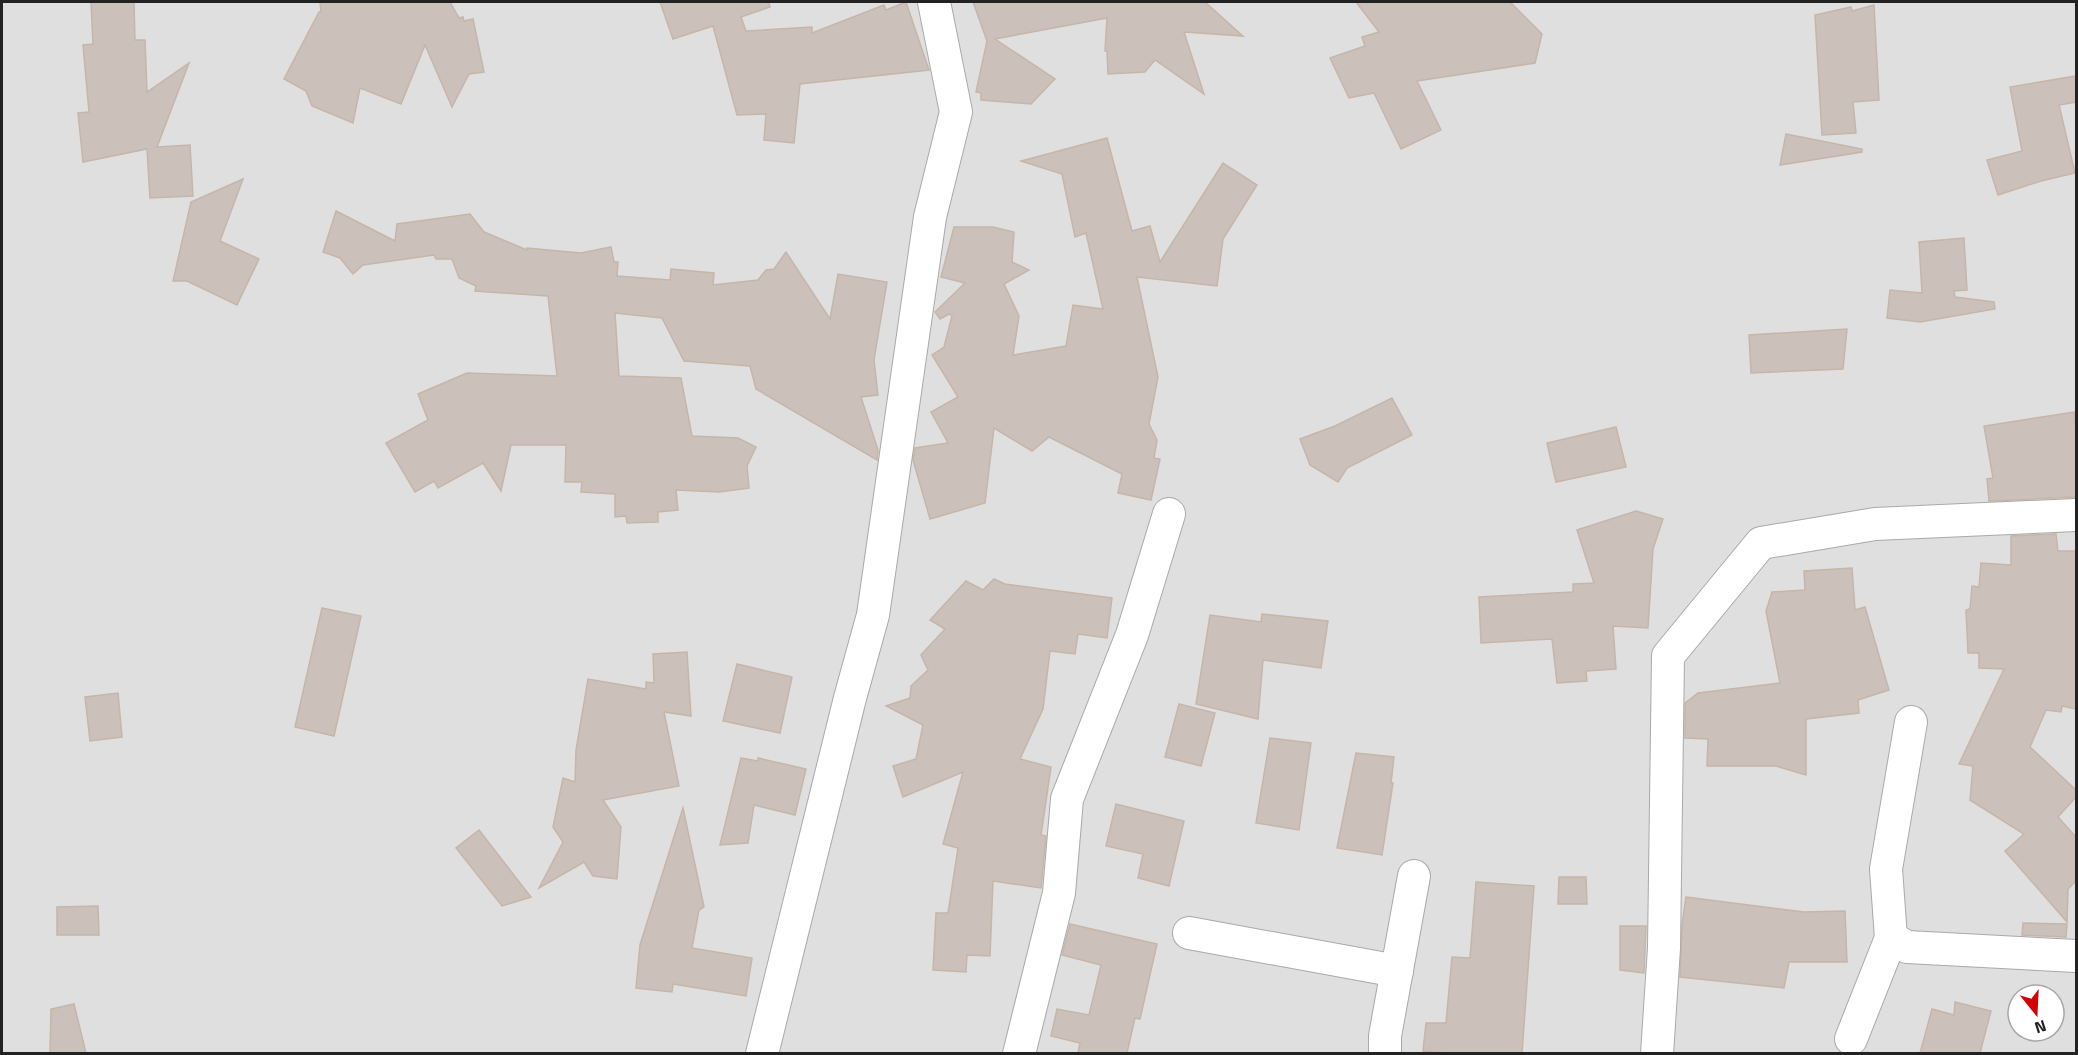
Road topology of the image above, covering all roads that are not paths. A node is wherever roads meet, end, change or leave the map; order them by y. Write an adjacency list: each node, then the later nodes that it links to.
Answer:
1 (934, 2): 11 (street)
2 (1169, 514): 12 (street)
3 (2076, 515): 14 (street)
4 (1911, 722): 7 (street)
5 (1414, 876): 9 (street)
6 (1190, 933): 9 (street)
7 (1891, 938): 8 (street); 10 (street)
8 (2076, 956)
9 (1397, 971): 13 (street)
10 (1851, 1039)
11 (762, 1053)
12 (1019, 1053)
13 (1385, 1053)
14 (1657, 1053)

